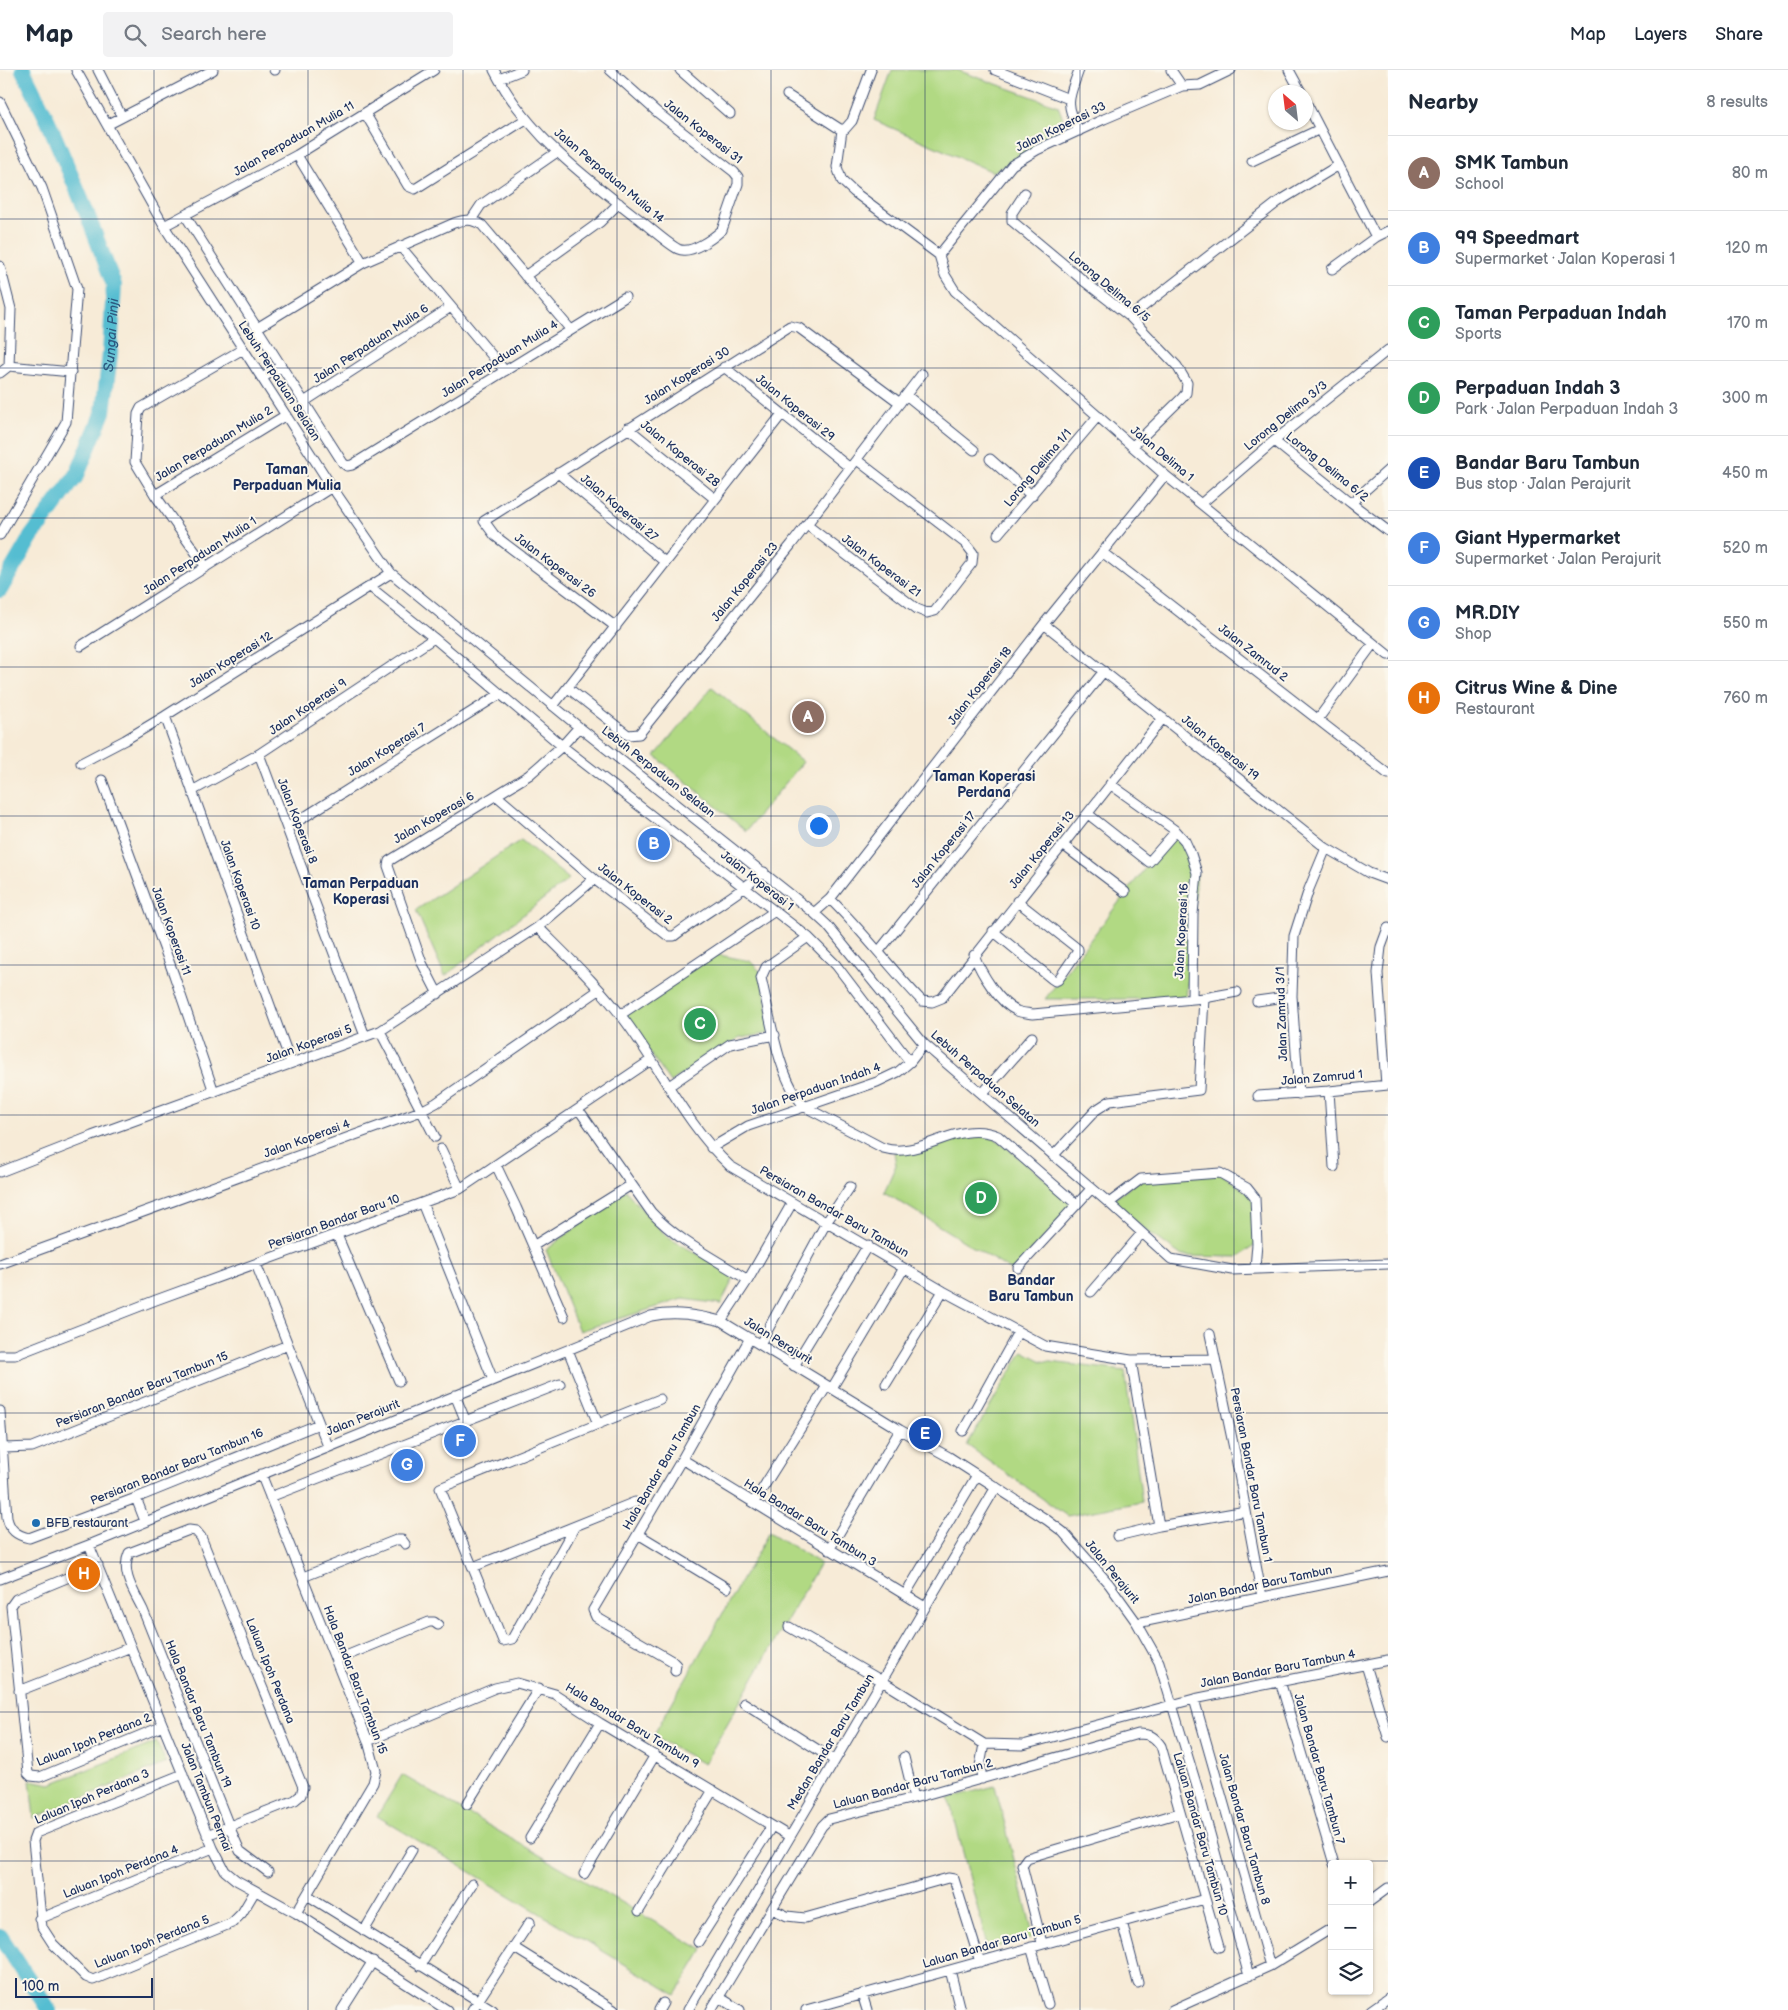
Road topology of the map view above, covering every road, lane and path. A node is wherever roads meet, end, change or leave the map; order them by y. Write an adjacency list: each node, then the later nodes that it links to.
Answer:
1 (76, 70): 27 (street, Lebuh Perpaduan Selatan)
2 (98, 70): 25 (street)
3 (213, 70): 25 (street)
4 (434, 70): 15 (street, Jalan Perpaduan Mulia 11)
5 (494, 70): 16 (street)
6 (522, 70): 16 (street)
7 (610, 70): 40 (street, Jalan Koperasi 31)
8 (680, 70): 23 (street)
9 (871, 70): 29 (street)
10 (995, 70): 20 (street)
11 (1080, 70): 20 (street)
12 (1171, 70): 18 (street)
13 (1231, 70): 18 (street, Jalan Koperasi 33)
14 (1289, 70): 17 (street)
15 (421, 74): 22 (street, Jalan Perpaduan Mulia 11)
16 (498, 79): 26 (street, Jalan Perpaduan Mulia 14)
17 (1297, 85)
18 (1182, 86): 30 (street, Jalan Koperasi 33)
19 (787, 95): 29 (street)
20 (1069, 99): 30 (street)
21 (0, 102): 61 (street)
22 (365, 113): 26 (street); 32 (street, Jalan Perpaduan Mulia 11)
23 (730, 114)
24 (1313, 116): 28 (street)
25 (122, 117): 27 (street)
26 (526, 120): 31 (street, Jalan Perpaduan Mulia 14)
27 (107, 125): 39 (street, Lebuh Perpaduan Selatan)
28 (1320, 129): 33 (street); 34 (street)
29 (842, 130): 44 (street)
30 (1079, 131): 44 (street, Jalan Koperasi 33)
31 (557, 152): 36 (street, Jalan Perpaduan Mulia 14); 38 (street)
32 (297, 154): 37 (street, Jalan Perpaduan Mulia 11); 45 (street)
33 (1252, 161)
34 (1339, 165): 42 (street); 52 (street)
35 (1025, 193): 52 (street, Lorong Delima 6/5)
36 (619, 203): 40 (street, Jalan Perpaduan Mulia 14); 48 (street)
37 (185, 215): 39 (street, Jalan Perpaduan Mulia 11); 53 (street)
38 (471, 220): 43 (street); 48 (street)
39 (164, 226): 55 (street, Lebuh Perpaduan Selatan)
40 (722, 230)
41 (1388, 231): 42 (street)
42 (1376, 237): 47 (street)
43 (400, 246): 45 (street); 51 (street)
44 (940, 255): 70 (street, Jalan Delima 1)
45 (363, 263): 53 (street)
46 (0, 266): 50 (street)
47 (1332, 269)
48 (525, 276): 54 (street)
49 (625, 297): 54 (street, Jalan Perpaduan Mulia 4)
50 (4, 299): 57 (street)
51 (451, 307): 60 (street); 66 (street, Jalan Perpaduan Mulia 6)
52 (1130, 317): 73 (street, Lorong Delima 6/5)
53 (257, 328): 58 (street)
54 (571, 330): 60 (street, Jalan Perpaduan Mulia 4)
55 (243, 348): 64 (street, Lebuh Perpaduan Selatan); 82 (street)
56 (1388, 350): 72 (street, Lorong Delima 3/3)
57 (10, 366): 61 (street); 62 (street)
58 (281, 366): 64 (street); 66 (street)
59 (724, 367): 67 (street, Jalan Koperasi 30); 68 (street, Jalan Koperasi 29); 71 (street, Jalan Koperasi 30)
60 (505, 371): 66 (street, Jalan Perpaduan Mulia 4)
61 (71, 372): 91 (street)
62 (0, 373)
63 (922, 374): 65 (street, Jalan Koperasi 23)
64 (262, 378): 69 (street, Lebuh Perpaduan Selatan)
65 (906, 395): 67 (street, Jalan Koperasi 23); 74 (street)
66 (304, 402)
67 (900, 403): 76 (street, Jalan Koperasi 23)
68 (782, 414): 77 (street, Jalan Koperasi 29); 84 (street)
69 (286, 415): 81 (street, Lebuh Perpaduan Selatan); 82 (street, Jalan Perpaduan Mulia 2)
70 (1098, 416): 73 (street, Jalan Delima 1); 83 (street, Lorong Delima 1/1)
71 (628, 428): 79 (street, Jalan Koperasi 30); 84 (street, Jalan Koperasi 28)
72 (1274, 441): 85 (street, Lorong Delima 3/3); 86 (street, Lorong Delima 6/2)
73 (1133, 446): 80 (street, Jalan Delima 1)
74 (974, 450)
75 (990, 459): 83 (street)
76 (856, 460): 77 (street, Jalan Koperasi 23); 88 (street, Jalan Koperasi 21)
77 (850, 468): 88 (street, Jalan Koperasi 23)
78 (1388, 470): 86 (street)
79 (558, 473): 87 (street, Jalan Koperasi 30); 93 (street, Jalan Koperasi 27)
80 (1166, 474): 85 (street, Jalan Delima 1); 92 (street, Jalan Koperasi 18)
81 (332, 486): 94 (street, Jalan Perpaduan Mulia 1); 95 (street, Lebuh Perpaduan Selatan)
82 (154, 495): 94 (street)
83 (1032, 496): 90 (street, Lorong Delima 1/1)
84 (715, 499): 93 (street)
85 (1202, 503): 100 (street, Jalan Delima 1)
86 (1351, 503): 89 (street, Lorong Delima 6/2)
87 (484, 521): 98 (street, Jalan Koperasi 26)
88 (806, 525): 104 (street, Jalan Koperasi 23)
89 (1388, 531)
90 (998, 534)
91 (0, 535)
92 (1102, 552): 97 (street, Jalan Koperasi 18); 109 (street, Jalan Zamrud 2)
93 (665, 562): 98 (street)
94 (206, 568): 101 (street, Jalan Perpaduan Mulia 1)
95 (391, 573): 96 (street, Jalan Koperasi 12); 106 (street, Lebuh Perpaduan Selatan)
96 (369, 586): 99 (street, Jalan Koperasi 1); 107 (street, Jalan Koperasi 12)
97 (1044, 624): 103 (street, Jalan Koperasi 19); 129 (street, Jalan Koperasi 18)
98 (616, 627): 104 (street)
99 (434, 638): 105 (street, Jalan Koperasi 1); 112 (street, Jalan Koperasi 9)
100 (1373, 644): 102 (street, Jalan Delima 1); 109 (street)
101 (81, 646)
102 (1388, 655)
103 (1104, 671): 108 (street, Jalan Koperasi 19); 137 (street, Jalan Koperasi 17)
104 (568, 688): 106 (street)
105 (500, 694): 111 (street, Jalan Koperasi 1); 120 (street, Jalan Koperasi 7)
106 (553, 706): 110 (street, Lebuh Perpaduan Selatan)
107 (165, 716): 113 (street, Jalan Koperasi 12); 117 (street, Jalan Koperasi 10)
108 (1163, 718): 116 (street, Jalan Koperasi 13); 123 (street, Jalan Koperasi 19)
109 (1318, 720): 114 (street, Jalan Zamrud 2)
110 (579, 727): 111 (street, Jalan Koperasi 6); 124 (street, Lebuh Perpaduan Selatan)
111 (562, 746): 118 (street, Jalan Koperasi 6); 127 (street, Jalan Koperasi 1)
112 (258, 754): 117 (street, Jalan Koperasi 9); 120 (street, Jalan Koperasi 8)
113 (81, 763)
114 (1388, 774)
115 (102, 780): 157 (street, Jalan Koperasi 11)
116 (1110, 784): 119 (street, Jalan Koperasi 13); 121 (street, Jalan Koperasi 16)
117 (192, 792): 154 (street, Jalan Koperasi 10)
118 (497, 796): 125 (street, Jalan Koperasi 2); 141 (street, Jalan Koperasi 6)
119 (1088, 814): 121 (street); 122 (street, Jalan Koperasi 13)
120 (287, 828): 149 (street, Jalan Koperasi 8)
121 (1176, 831): 144 (street, Jalan Koperasi 16)
122 (1063, 845): 128 (street); 130 (street, Jalan Koperasi 13)
123 (1326, 848): 126 (street, Jalan Koperasi 19); 142 (street, Jalan Zamrud 3/1)
124 (764, 872): 127 (street, Jalan Koperasi 2); 132 (street, Lebuh Perpaduan Selatan)
125 (594, 879): 127 (street, Jalan Koperasi 2); 133 (street, Jalan Koperasi 5)
126 (1388, 880)
127 (746, 888): 131 (street, Jalan Koperasi 1)
128 (1124, 892)
129 (830, 899): 132 (street, Jalan Koperasi 18); 137 (street)
130 (1017, 902): 135 (street, Jalan Koperasi 13); 135 (street)
131 (775, 911): 136 (street, Jalan Koperasi 1); 146 (street)
132 (814, 913): 151 (street, Lebuh Perpaduan Selatan)
133 (538, 927): 139 (street, Persiaran Bandar Baru Tambun); 141 (street, Jalan Koperasi 5)
134 (1388, 928): 155 (street)
135 (993, 931): 138 (street, Jalan Koperasi 13)
136 (808, 938): 148 (street); 153 (street, Jalan Koperasi 1)
137 (879, 952): 138 (street, Jalan Koperasi 13)
138 (974, 955): 144 (street)
139 (599, 990): 146 (street, Persiaran Bandar Baru Tambun); 163 (street, Jalan Koperasi 4)
140 (1237, 992): 143 (street)
141 (438, 994): 147 (street, Jalan Koperasi 5)
142 (1292, 996): 145 (street); 160 (street, Jalan Zamrud 3/1)
143 (1204, 998): 144 (street); 168 (street)
144 (1192, 999)
145 (1257, 1001)
146 (620, 1015): 152 (street, Persiaran Bandar Baru Tambun)
147 (380, 1031): 149 (street, Jalan Koperasi 5); 163 (street)
148 (775, 1035): 156 (street); 162 (street)
149 (366, 1036): 154 (street, Jalan Koperasi 5)
150 (1032, 1037): 159 (street)
151 (924, 1044): 153 (street, Jalan Perpaduan Indah 4); 159 (street, Lebuh Perpaduan Selatan)
152 (651, 1060): 156 (street, Persiaran Bandar Baru Tambun); 164 (street, Persiaran Bandar Baru 10)
153 (910, 1062): 162 (street, Jalan Perpaduan Indah 4)
154 (291, 1063): 157 (street, Jalan Koperasi 5)
155 (1387, 1085): 158 (street, Jalan Zamrud 1)
156 (669, 1086): 166 (street, Persiaran Bandar Baru Tambun)
157 (214, 1092): 171 (street, Jalan Koperasi 5)
158 (1329, 1092): 160 (street, Jalan Zamrud 1); 170 (street)
159 (982, 1094): 168 (street, Lebuh Perpaduan Selatan)
160 (1299, 1094): 161 (street, Jalan Zamrud 1)
161 (1258, 1096)
162 (805, 1107): 166 (street, Jalan Perpaduan Indah 4); 179 (street)
163 (421, 1110): 165 (street); 185 (street, Jalan Koperasi 4)
164 (579, 1110): 169 (street, Persiaran Bandar Baru 10); 172 (street)
165 (435, 1137)
166 (711, 1148): 177 (street, Persiaran Bandar Baru Tambun)
167 (441, 1149): 175 (street)
168 (1053, 1156): 174 (street, Lebuh Perpaduan Selatan)
169 (496, 1165): 175 (street, Persiaran Bandar Baru 10); 183 (street)
170 (1334, 1168)
171 (0, 1172)
172 (631, 1185): 183 (street); 191 (street)
173 (850, 1188): 180 (street)
174 (1090, 1188): 178 (street, Lebuh Perpaduan Selatan); 179 (street)
175 (460, 1189): 176 (street, Persiaran Bandar Baru 10)
176 (422, 1203): 182 (street, Persiaran Bandar Baru 10); 206 (street)
177 (792, 1203): 180 (street, Persiaran Bandar Baru Tambun); 191 (street)
178 (1109, 1203): 181 (street, Lebuh Perpaduan Selatan); 190 (street)
179 (1076, 1204): 189 (street)
180 (826, 1223): 184 (street, Persiaran Bandar Baru Tambun); 200 (street)
181 (1142, 1234): 190 (street, Lebuh Perpaduan Selatan); 193 (street)
182 (337, 1235): 186 (street, Persiaran Bandar Baru 10); 207 (street)
183 (533, 1246): 194 (street)
184 (868, 1246): 188 (street, Persiaran Bandar Baru Tambun); 205 (street)
185 (0, 1264)
186 (256, 1264): 199 (street); 202 (street, Persiaran Bandar Baru 10)
187 (1388, 1264): 190 (street, Lebuh Perpaduan Selatan)
188 (904, 1268): 192 (street, Persiaran Bandar Baru Tambun); 210 (street)
189 (1018, 1268)
190 (1255, 1268)
191 (748, 1280): 195 (street)
192 (943, 1291): 196 (street, Persiaran Bandar Baru Tambun); 209 (street)
193 (1091, 1292)
194 (564, 1317)
195 (721, 1321): 198 (street, Jalan Perajurit); 201 (street, Jalan Perajurit)
196 (1018, 1332): 204 (street, Persiaran Bandar Baru Tambun); 218 (street)
197 (1210, 1334): 203 (street, Persiaran Bandar Baru Tambun 1)
198 (750, 1338): 200 (street, Jalan Perajurit); 221 (street, Hala Bandar Baru Tambun)
199 (288, 1344): 215 (street); 220 (street, Persiaran Bandar Baru Tambun 15)
200 (760, 1344): 205 (street, Jalan Perajurit)
201 (568, 1350): 206 (street, Jalan Perajurit); 216 (street)
202 (0, 1356)
203 (1214, 1359): 204 (street, Persiaran Bandar Baru Tambun); 229 (street, Persiaran Bandar Baru Tambun 1)
204 (1130, 1360): 232 (street)
205 (794, 1366): 210 (street, Jalan Perajurit)
206 (493, 1380): 211 (street, Jalan Perajurit)
207 (399, 1381)
208 (560, 1384): 214 (street)
209 (886, 1384)
210 (830, 1387): 217 (street, Jalan Perajurit); 228 (street)
211 (455, 1395): 214 (street); 219 (street, Jalan Perajurit)
212 (660, 1399): 216 (street)
213 (0, 1411): 220 (street)
214 (466, 1422): 225 (street)
215 (319, 1424): 219 (street); 226 (street, Persiaran Bandar Baru Tambun 16)
216 (598, 1424): 240 (street)
217 (900, 1430): 223 (street, Jalan Perajurit); 237 (street)
218 (963, 1431)
219 (328, 1446): 222 (street, Jalan Perajurit)
220 (4, 1448): 226 (street, Persiaran Bandar Baru Tambun 16)
221 (682, 1459): 228 (street, Hala Bandar Baru Tambun 3); 233 (street, Hala Bandar Baru Tambun)
222 (261, 1474): 225 (street, Hala Bandar Baru Tambun 15); 230 (street, Jalan Perajurit)
223 (977, 1475): 224 (street, Jalan Perajurit); 245 (street)
224 (996, 1487): 247 (street, Medan Bandar Baru Tambun); 248 (street, Jalan Perajurit)
225 (270, 1497): 242 (street, Hala Bandar Baru Tambun 15)
226 (136, 1498): 230 (street)
227 (636, 1502): 231 (street)
228 (754, 1502): 237 (street, Hala Bandar Baru Tambun 3)
229 (1246, 1511): 232 (street); 246 (street, Persiaran Bandar Baru Tambun 1)
230 (145, 1521): 235 (street, Jalan Perajurit)
231 (575, 1526): 240 (street); 240 (street)
232 (1159, 1526): 234 (street)
233 (638, 1534): 244 (street); 255 (street, Hala Bandar Baru Tambun)
234 (1117, 1536)
235 (89, 1544): 239 (street, Jalan Tambun Permai); 243 (street, Jalan Perajurit)
236 (405, 1544): 242 (street)
237 (829, 1550): 245 (street, Hala Bandar Baru Tambun 3)
238 (129, 1554): 278 (street, Hala Bandar Baru Tambun 19); 278 (street, Laluan Ipoh Perdana)
239 (98, 1565): 251 (street, Jalan Tambun Permai); 259 (street)
240 (473, 1567)
241 (1388, 1571): 246 (street, Jalan Bandar Baru Tambun)
242 (303, 1577): 252 (street, Hala Bandar Baru Tambun 15)
243 (0, 1579)
244 (727, 1588)
245 (905, 1595): 247 (street, Hala Bandar Baru Tambun 3)
246 (1262, 1596): 248 (street, Jalan Bandar Baru Tambun)
247 (925, 1608): 256 (street, Medan Bandar Baru Tambun)
248 (1137, 1623): 262 (street, Jalan Perajurit)
249 (438, 1625): 252 (street)
250 (789, 1627): 256 (street)
251 (131, 1647): 259 (street); 264 (street, Jalan Tambun Permai)
252 (336, 1660): 267 (street, Hala Bandar Baru Tambun 15)
253 (1388, 1660): 254 (street, Jalan Bandar Baru Tambun 4)
254 (1366, 1665): 257 (street, Jalan Bandar Baru Tambun 4); 266 (street)
255 (675, 1671)
256 (882, 1681): 268 (street); 271 (street, Medan Bandar Baru Tambun)
257 (1280, 1681): 260 (street, Jalan Bandar Baru Tambun 4); 285 (street, Jalan Bandar Baru Tambun 7)
258 (539, 1688): 263 (street, Hala Bandar Baru Tambun 9); 267 (street, Hala Bandar Baru Tambun 9); 276 (street)
259 (19, 1691): 264 (street, Laluan Ipoh Perdana 2)
260 (1194, 1699): 262 (street, Jalan Bandar Baru Tambun 4); 310 (street, Jalan Bandar Baru Tambun 8)
261 (744, 1703): 271 (street)
262 (1173, 1704): 268 (street, Jalan Bandar Baru Tambun 4); 312 (street, Jalan Perajurit)
263 (600, 1723): 269 (street, Hala Bandar Baru Tambun 9); 282 (street)
264 (163, 1726): 272 (street, Jalan Tambun Permai)
265 (1148, 1734): 273 (street, Laluan Bandar Baru Tambun 2); 277 (street, Laluan Bandar Baru Tambun 10)
266 (1388, 1737)
267 (368, 1741): 291 (street, Hala Bandar Baru Tambun 15)
268 (984, 1744): 273 (street)
269 (654, 1755): 274 (street, Hala Bandar Baru Tambun 9); 287 (street)
270 (904, 1757): 275 (street)
271 (834, 1760): 281 (street, Medan Bandar Baru Tambun)
272 (183, 1774): 280 (street, Jalan Tambun Permai); 297 (street, Laluan Ipoh Perdana 3)
273 (982, 1779): 275 (street, Laluan Bandar Baru Tambun 2)
274 (713, 1790): 279 (street, Hala Bandar Baru Tambun 9); 295 (street)
275 (914, 1798): 294 (street, Laluan Bandar Baru Tambun 2)
276 (467, 1804)
277 (1179, 1813): 292 (street, Laluan Bandar Baru Tambun 10); 303 (street)
278 (229, 1826): 280 (street, Laluan Ipoh Perdana); 286 (street, Hala Bandar Baru Tambun 19)
279 (772, 1826): 281 (street, Hala Bandar Baru Tambun 9); 302 (street)
280 (207, 1835): 283 (street, Jalan Tambun Permai)
281 (789, 1836): 324 (street, Medan Bandar Baru Tambun)
282 (530, 1838)
283 (213, 1848): 290 (street, Jalan Tambun Permai); 297 (street, Laluan Ipoh Perdana 4)
284 (412, 1850): 301 (street)
285 (1333, 1860)
286 (268, 1872)
287 (584, 1874)
288 (472, 1884): 309 (street)
289 (1388, 1888): 293 (street)
290 (255, 1891): 296 (street, Jalan Tambun Permai); 297 (street, Laluan Ipoh Perdana 5)
291 (307, 1895): 296 (street, Hala Bandar Baru Tambun 15); 301 (street)
292 (1205, 1899): 299 (street, Laluan Bandar Baru Tambun 5); 304 (street, Laluan Bandar Baru Tambun 10)
293 (1373, 1899)
294 (772, 1910): 308 (street); 315 (street, Laluan Bandar Baru Tambun 2)
295 (639, 1911)
296 (296, 1913): 307 (street, Jalan Tambun Permai)
297 (40, 1919)
298 (530, 1922): 305 (street)
299 (1122, 1922): 303 (street, Laluan Bandar Baru Tambun 5); 313 (street)
300 (1328, 1930): 310 (street)
301 (364, 1931): 309 (street)
302 (698, 1942)
303 (1042, 1943): 306 (street, Laluan Bandar Baru Tambun 5)
304 (1219, 1946)
305 (513, 1947): 317 (street); 323 (street)
306 (1031, 1947): 308 (street, Laluan Bandar Baru Tambun 5); 318 (street)
307 (373, 1961): 319 (street); 320 (street, Jalan Tambun Permai)
308 (980, 1962): 311 (street, Laluan Bandar Baru Tambun 5)
309 (420, 1966): 317 (street)
310 (1270, 1966): 312 (street)
311 (950, 1970): 314 (street, Laluan Bandar Baru Tambun 5); 329 (street)
312 (1249, 1976): 330 (street)
313 (1138, 1983)
314 (862, 1994): 327 (street, Laluan Bandar Baru Tambun 5); 328 (street)
315 (719, 1997): 325 (street, Laluan Bandar Baru Tambun 2); 326 (street)
316 (1388, 1998): 331 (street)
317 (478, 2000): 321 (street); 322 (street)
318 (1048, 2004)
319 (342, 2010)
320 (448, 2010)
321 (472, 2010)
322 (493, 2010)
323 (614, 2010)
324 (688, 2010)
325 (711, 2010)
326 (740, 2010)
327 (806, 2010)
328 (867, 2010)
329 (960, 2010)
330 (1172, 2010)
331 (1371, 2010)

